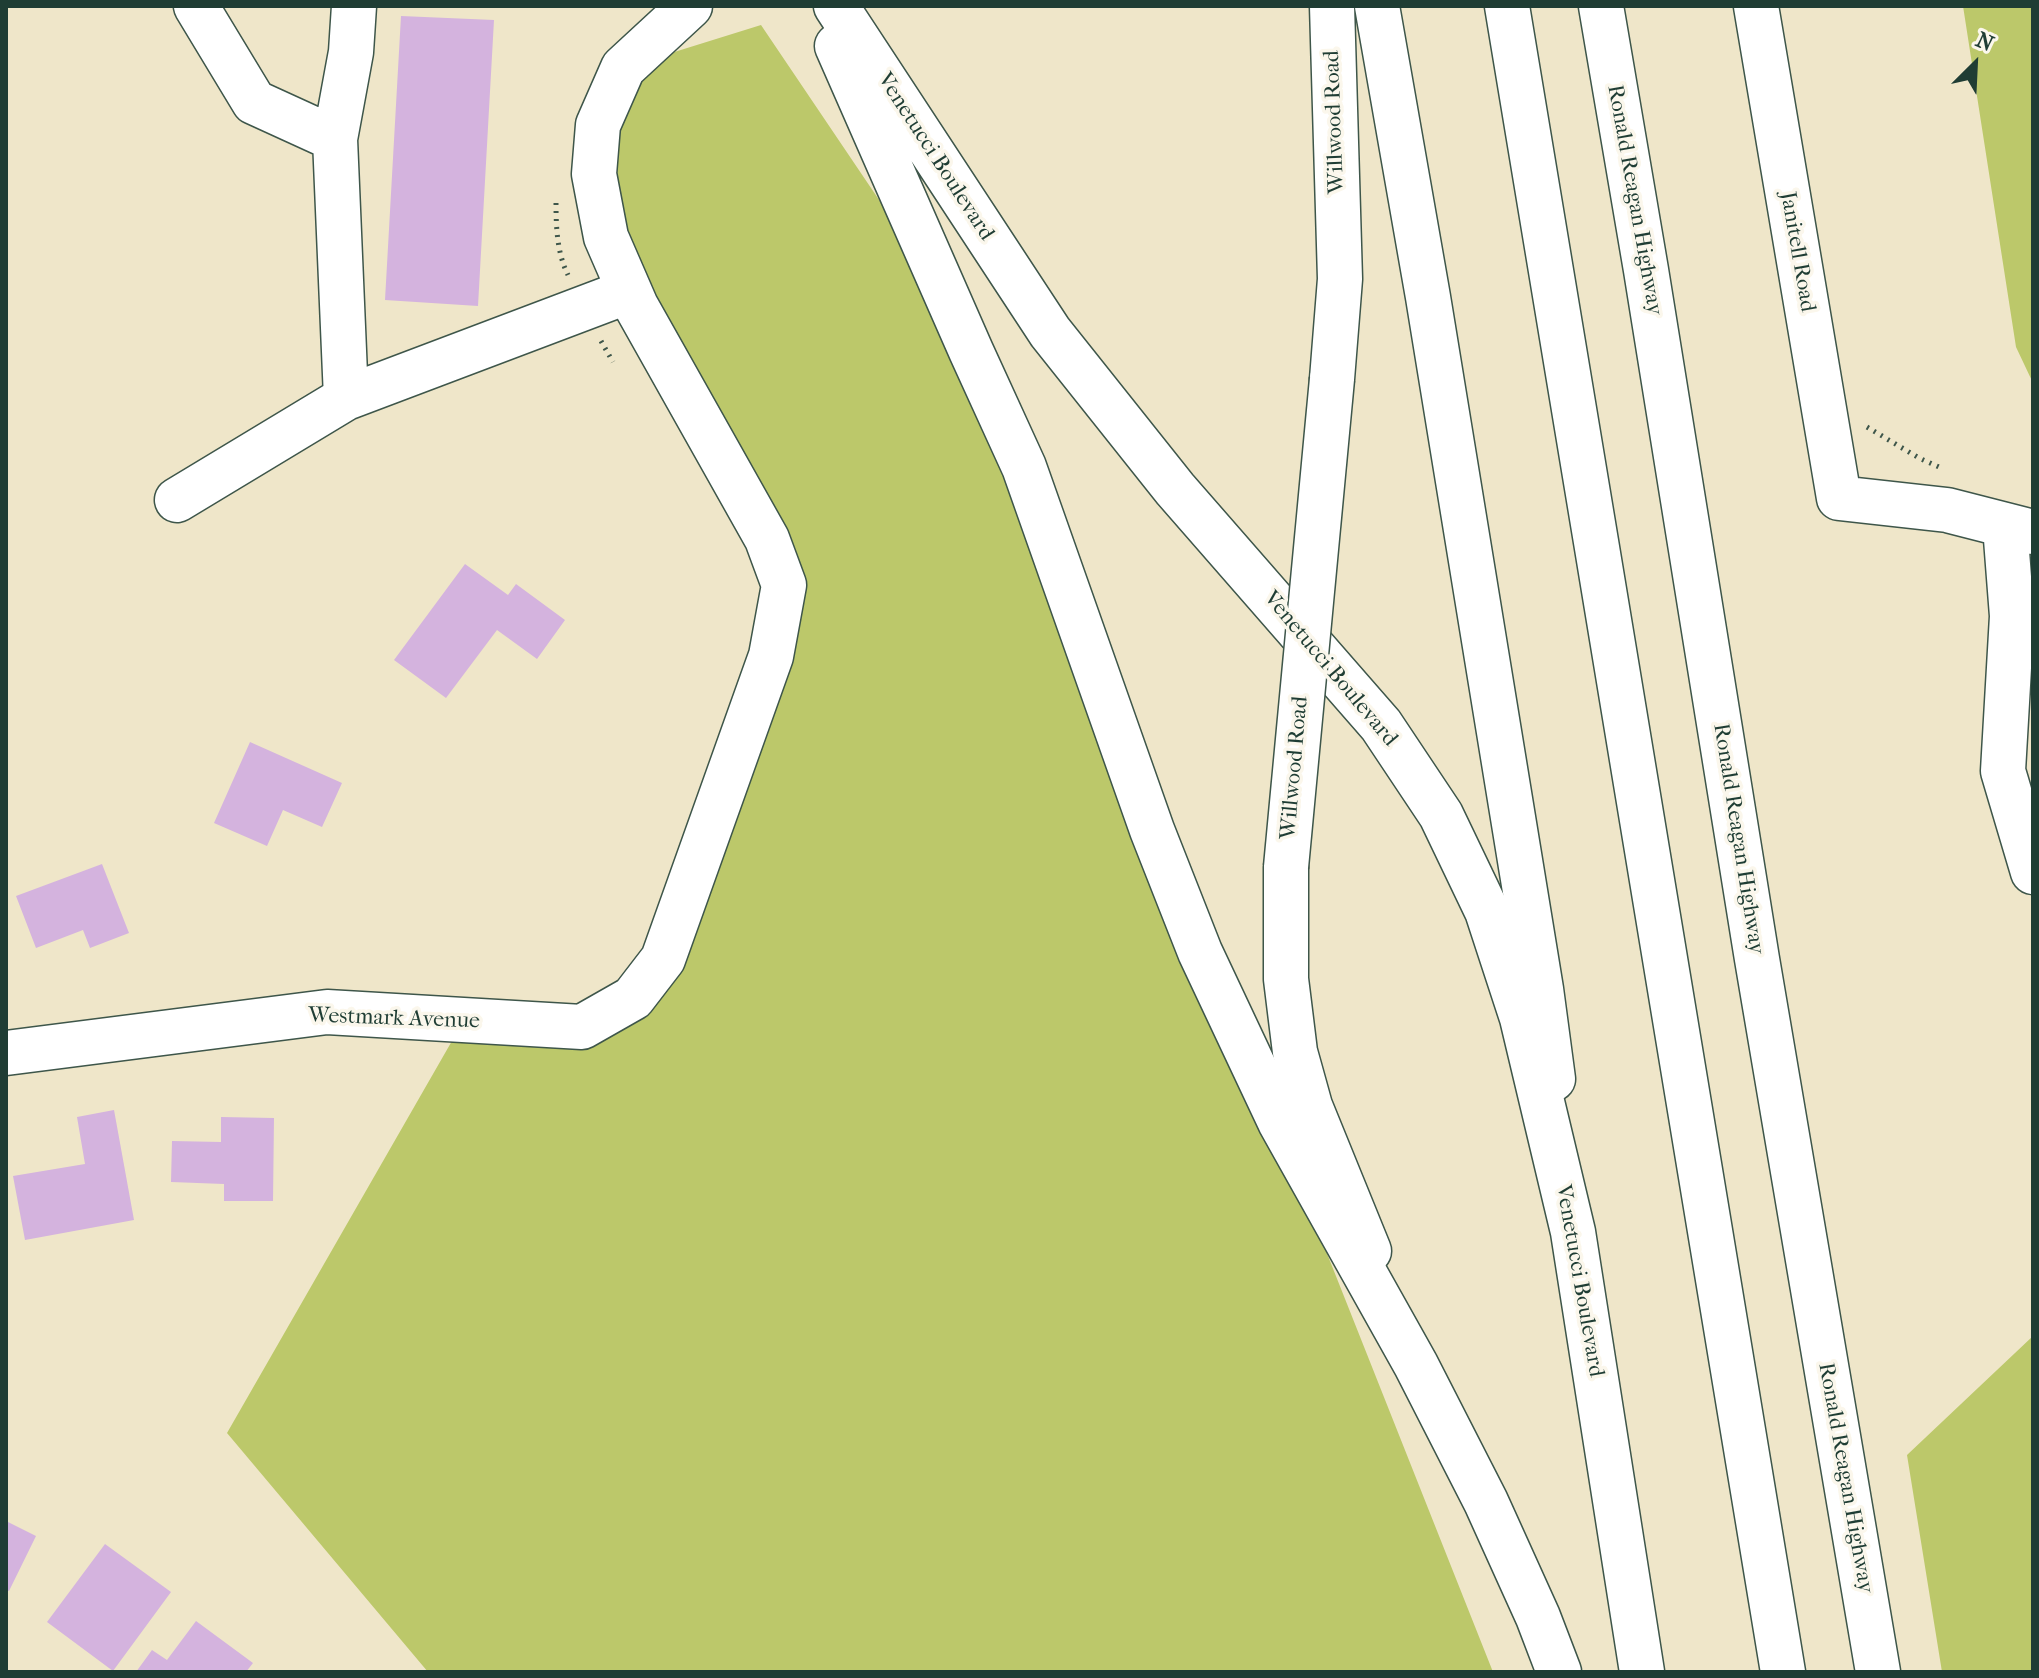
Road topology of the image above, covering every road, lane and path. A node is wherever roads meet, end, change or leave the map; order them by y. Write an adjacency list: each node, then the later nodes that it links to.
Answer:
1 (196, 6): 11 (main road)
2 (354, 6): 11 (main road)
3 (690, 6): 12 (main road)
4 (820, 6): 21 (main road, Venetucci Boulevard)
5 (836, 6): 20 (main road, Venetucci Boulevard)
6 (1332, 6): 21 (main road, Willwood Road, bridge)
7 (1377, 6): 20 (main road)
8 (1507, 6): 24 (main road)
9 (1601, 6): 25 (main road, Ronald Reagan Highway)
10 (1756, 6): 14 (main road, Janitell Road)
11 (335, 139): 13 (main road)
12 (629, 291): 13 (main road); 19 (main road, Westmark Avenue)
13 (346, 398): 16 (main road)
14 (1822, 398): 15 (path); 17 (main road, Janitell Road)
15 (1948, 471)
16 (177, 500)
17 (2019, 529): 18 (main road)
18 (2033, 872)
19 (6, 1053)
20 (1573, 1232): 23 (main road, Venetucci Boulevard)
21 (1416, 1365): 22 (main road, Venetucci Boulevard)
22 (1559, 1672)
23 (1642, 1672)
24 (1783, 1672)
25 (1878, 1672)

